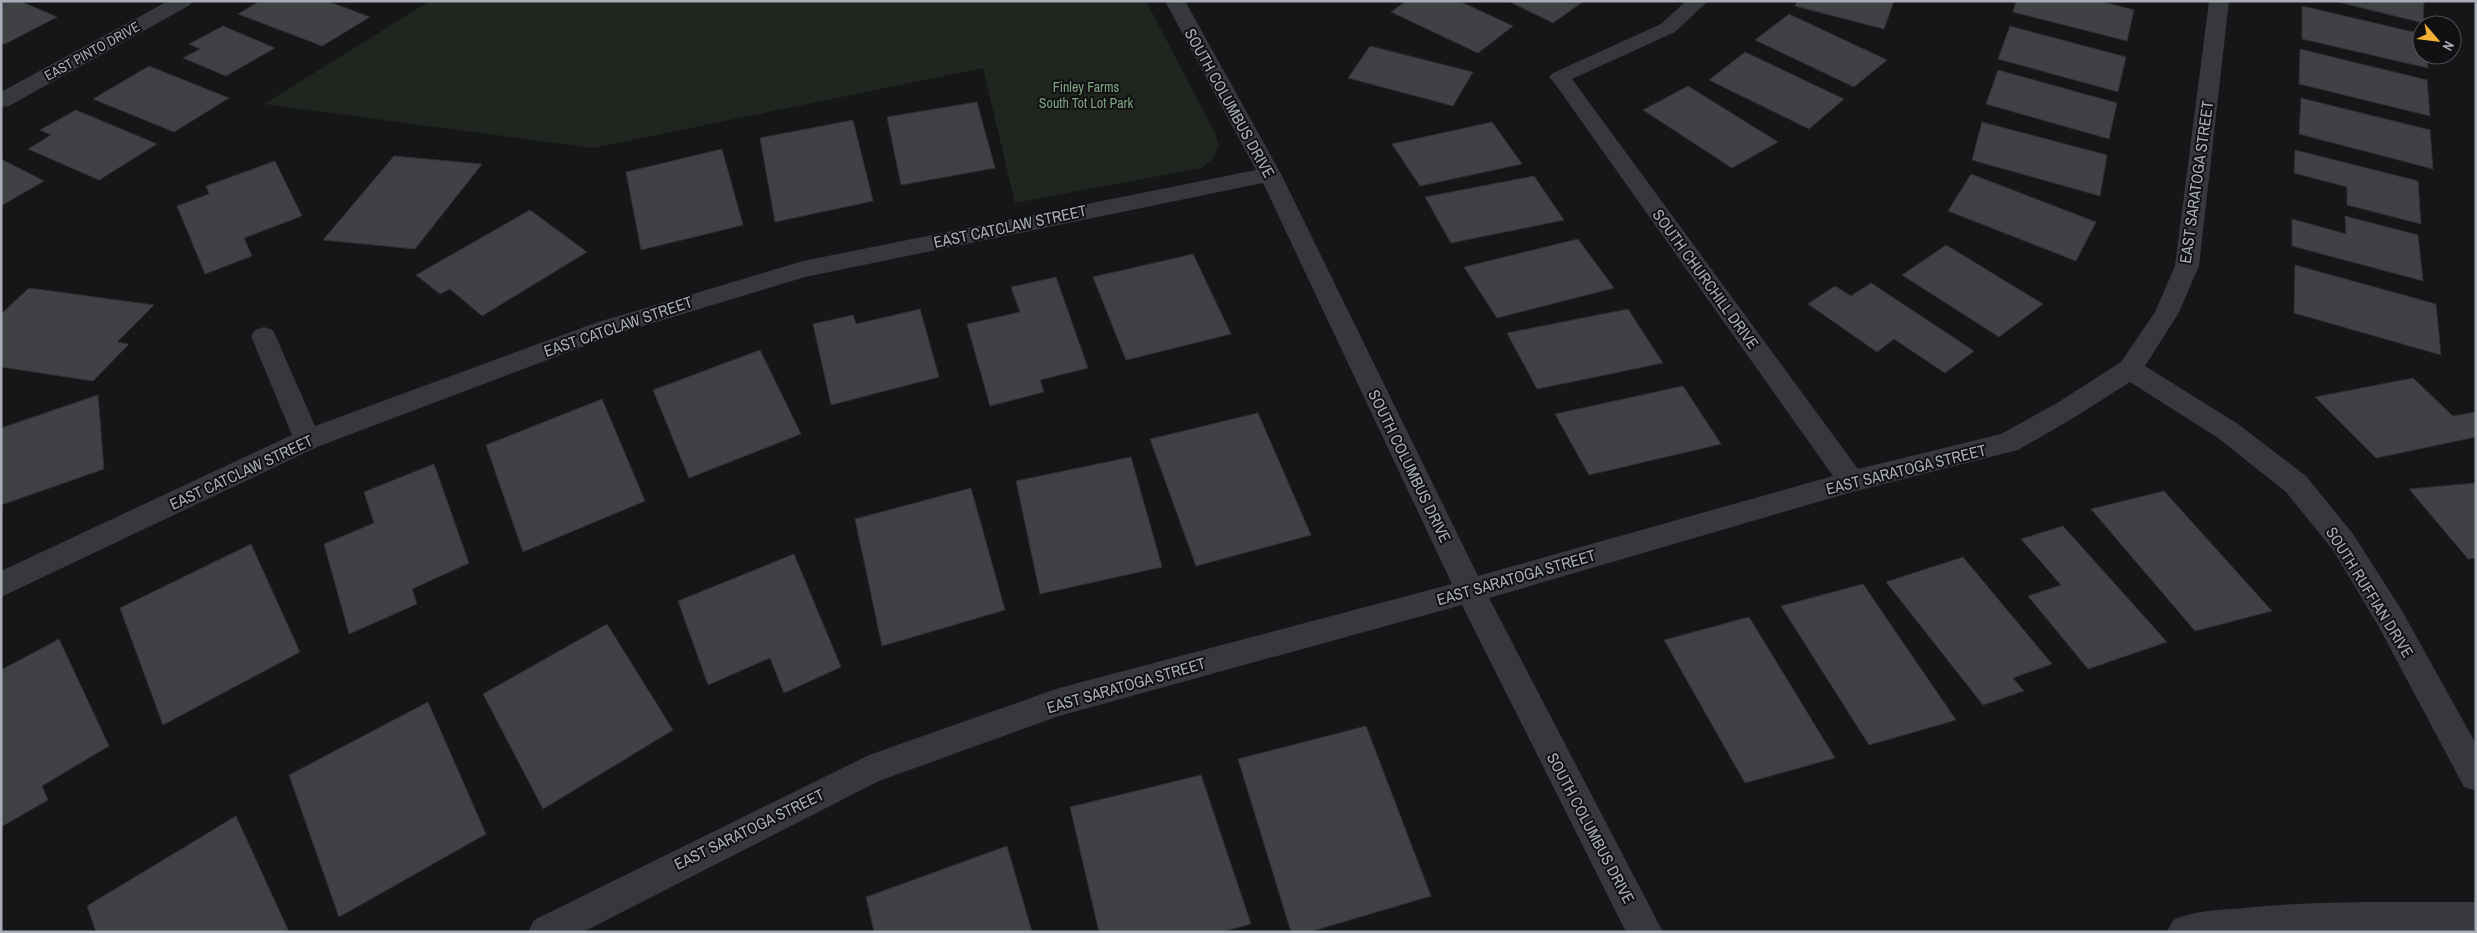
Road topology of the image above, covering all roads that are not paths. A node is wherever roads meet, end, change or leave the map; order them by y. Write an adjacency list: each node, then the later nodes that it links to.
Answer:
1 (183, 1): 5 (street, EAST PINTO DRIVE)
2 (1174, 1): 6 (street, SOUTH COLUMBUS DRIVE)
3 (1698, 1): 10 (street, SOUTH CHURCHILL DRIVE)
4 (2219, 1): 8 (street, EAST SARATOGA STREET)
5 (1, 101)
6 (1270, 174): 9 (street, EAST CATCLAW STREET); 12 (street, SOUTH COLUMBUS DRIVE)
7 (264, 336): 9 (street)
8 (2130, 369): 10 (street, EAST SARATOGA STREET); 13 (street, SOUTH RUFFIAN DRIVE)
9 (307, 440): 11 (street, EAST CATCLAW STREET)
10 (1852, 481): 12 (street, EAST SARATOGA STREET)
11 (1, 585)
12 (1470, 591): 15 (street, EAST SARATOGA STREET); 16 (street, SOUTH COLUMBUS DRIVE)
13 (2476, 776)
14 (2476, 919): 17 (street)
15 (546, 932)
16 (1645, 932)
17 (2185, 932)

